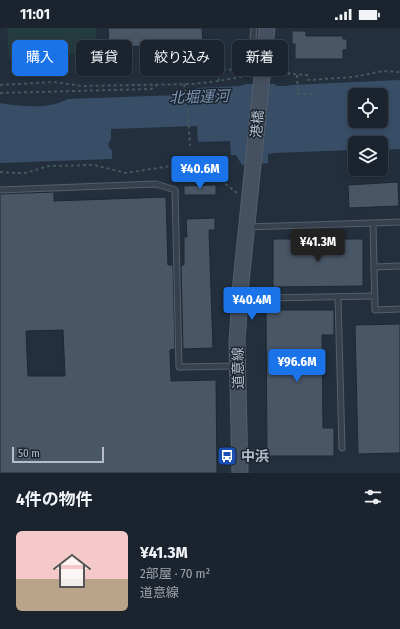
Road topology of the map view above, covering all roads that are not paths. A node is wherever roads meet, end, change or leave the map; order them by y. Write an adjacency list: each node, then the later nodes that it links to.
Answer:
1 (254, 28): 3 (lane)
2 (267, 28): 4 (street, 港橋)
3 (253, 40)
4 (253, 168): 8 (street, 道意線)
5 (0, 190): 15 (lane)
6 (400, 222): 7 (lane)
7 (373, 223): 8 (lane); 10 (lane)
8 (247, 227): 15 (street, 道意線)
9 (400, 266): 10 (lane)
10 (374, 267): 11 (lane)
11 (375, 296): 12 (lane); 14 (lane)
12 (338, 297): 13 (lane); 16 (lane)
13 (267, 298)
14 (400, 309)
15 (238, 366): 17 (street, 道意線)
16 (342, 448)
17 (240, 473)

